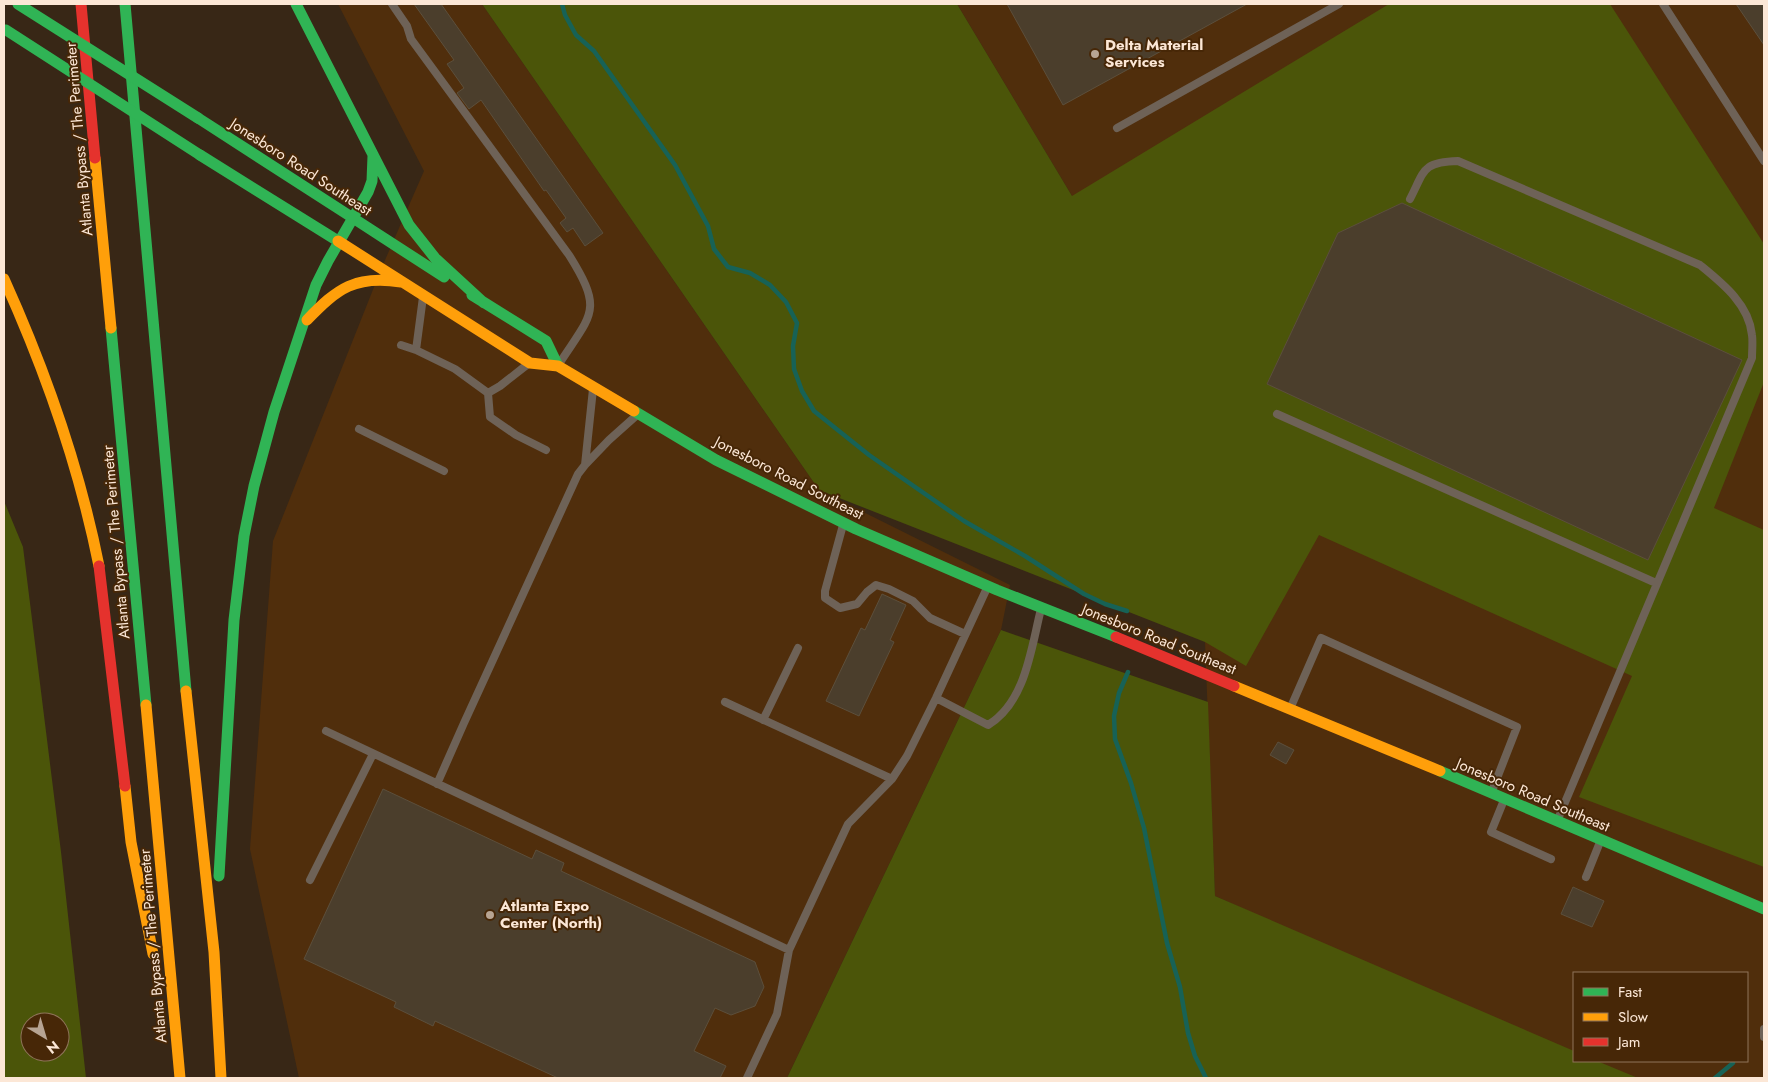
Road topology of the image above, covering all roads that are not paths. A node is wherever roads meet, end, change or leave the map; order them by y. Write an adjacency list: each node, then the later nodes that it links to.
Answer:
1 (18, 4): 13 (main road, Jonesboro Road Southeast, bridge)
2 (82, 4): 60 (main road, Atlanta Bypass / The Perimeter)
3 (125, 4): 55 (main road)
4 (296, 4): 10 (main road)
5 (392, 4): 23 (lane)
6 (1339, 4): 9 (lane)
7 (1663, 4): 11 (lane)
8 (5, 29): 14 (main road, Jonesboro Road Southeast, bridge)
9 (1117, 128)
10 (373, 156): 13 (main road); 18 (main road)
11 (1764, 161)
12 (1410, 199): 33 (lane)
13 (353, 218): 14 (main road); 18 (main road, Jonesboro Road Southeast)
14 (338, 241): 16 (main road, Jonesboro Road Southeast); 19 (main road)
15 (4, 279): 56 (main road)
16 (401, 282): 17 (main road, Jonesboro Road Southeast); 19 (main road)
17 (424, 296): 21 (lane); 22 (main road, Jonesboro Road Southeast)
18 (484, 303): 23 (main road, Jonesboro Road Southeast)
19 (304, 323): 55 (main road)
20 (401, 345): 21 (lane)
21 (416, 350): 25 (lane)
22 (530, 363): 23 (main road, Jonesboro Road Southeast); 25 (lane)
23 (558, 366): 24 (main road, Jonesboro Road Southeast)
24 (593, 387): 26 (main road, Jonesboro Road Southeast); 30 (lane)
25 (488, 393): 29 (lane)
26 (639, 414): 30 (lane); 32 (main road, Jonesboro Road Southeast)
27 (1277, 414): 33 (lane)
28 (359, 429): 31 (lane)
29 (546, 450)
30 (585, 465): 45 (lane)
31 (444, 471)
32 (844, 523): 34 (main road, Jonesboro Road Southeast); 36 (lane)
33 (1656, 583): 48 (lane)
34 (988, 585): 35 (main road, Jonesboro Road Southeast); 36 (lane)
35 (1041, 607): 38 (lane); 40 (main road, Jonesboro Road Southeast)
36 (965, 634): 38 (lane)
37 (798, 648): 41 (lane)
38 (936, 698): 44 (lane)
39 (725, 702): 41 (lane)
40 (1290, 709): 46 (main road, Jonesboro Road Southeast); 46 (lane)
41 (763, 720): 44 (lane)
42 (326, 731): 43 (lane)
43 (373, 754): 45 (lane); 52 (lane)
44 (892, 779): 54 (lane)
45 (438, 784): 54 (lane)
46 (1491, 792): 47 (main road, Jonesboro Road Southeast)
47 (1504, 798): 48 (main road, Jonesboro Road Southeast); 50 (lane)
48 (1557, 821): 49 (main road, Jonesboro Road Southeast)
49 (1601, 840): 51 (lane); 53 (main road, Jonesboro Road Southeast)
50 (1551, 859)
51 (1586, 877)
52 (310, 880)
53 (1764, 909)
54 (788, 950): 62 (lane)
55 (214, 952): 61 (main road)
56 (154, 962)
57 (160, 991): 60 (main road)
58 (1764, 1029): 59 (lane)
59 (1764, 1037)
60 (180, 1078)
61 (221, 1078)
62 (747, 1078)

